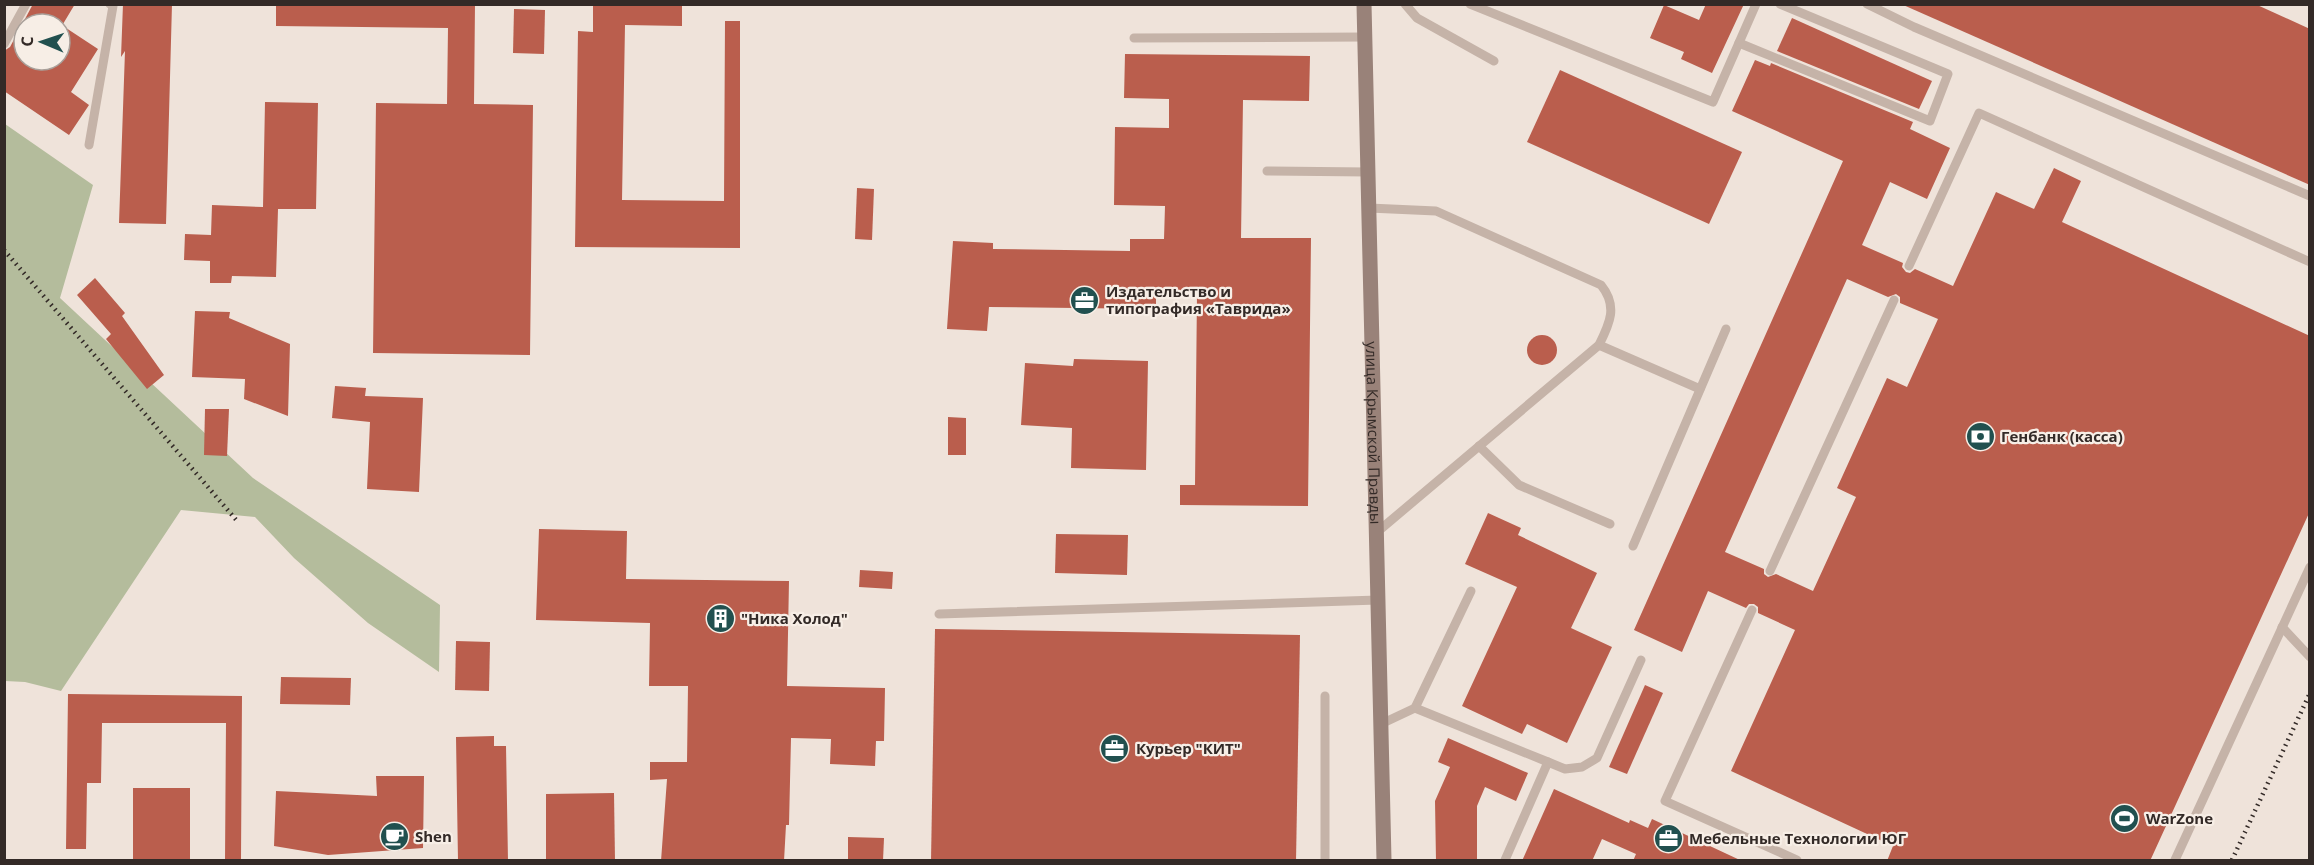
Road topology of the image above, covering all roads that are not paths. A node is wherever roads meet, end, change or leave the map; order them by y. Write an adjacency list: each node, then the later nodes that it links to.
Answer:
1 (26, 4): 12 (lane)
2 (110, 4): 14 (lane)
3 (1364, 4): 9 (street, улица Крымской Правды)
4 (1405, 4): 13 (lane)
5 (1470, 4): 11 (lane)
6 (1756, 4): 11 (lane)
7 (1780, 4): 11 (lane)
8 (1867, 4): 17 (lane)
9 (1365, 37): 10 (lane); 16 (street, улица Крымской Правды)
10 (1134, 38)
11 (1739, 43)
12 (4, 44)
13 (1494, 61)
14 (89, 145)
15 (1267, 171): 16 (lane)
16 (1368, 172): 18 (street, улица Крымской Правды)
17 (2310, 196)
18 (1369, 208): 23 (lane); 27 (street, улица Крымской Правды)
19 (2310, 262): 20 (lane)
20 (1909, 266)
21 (1894, 300): 30 (lane)
22 (1726, 329): 24 (lane)
23 (1599, 345): 24 (lane); 25 (lane)
24 (1700, 389): 28 (lane)
25 (1479, 446): 26 (lane); 27 (lane)
26 (1610, 524)
27 (1376, 532): 32 (street, улица Крымской Правды)
28 (1633, 546)
29 (2310, 567): 35 (lane)
30 (1770, 572)
31 (1471, 591): 39 (lane)
32 (1378, 600): 34 (lane); 40 (street, улица Крымской Правды)
33 (1752, 610): 45 (lane)
34 (939, 614)
35 (2282, 627): 36 (lane); 46 (lane)
36 (2310, 657)
37 (1641, 660): 41 (lane)
38 (1325, 696): 42 (lane)
39 (1415, 708): 40 (lane); 41 (lane)
40 (1380, 724): 43 (street, улица Крымской Правды)
41 (1548, 762): 44 (lane)
42 (1325, 861)
43 (1384, 861)
44 (1505, 861)
45 (1797, 861)
46 (2175, 861)

